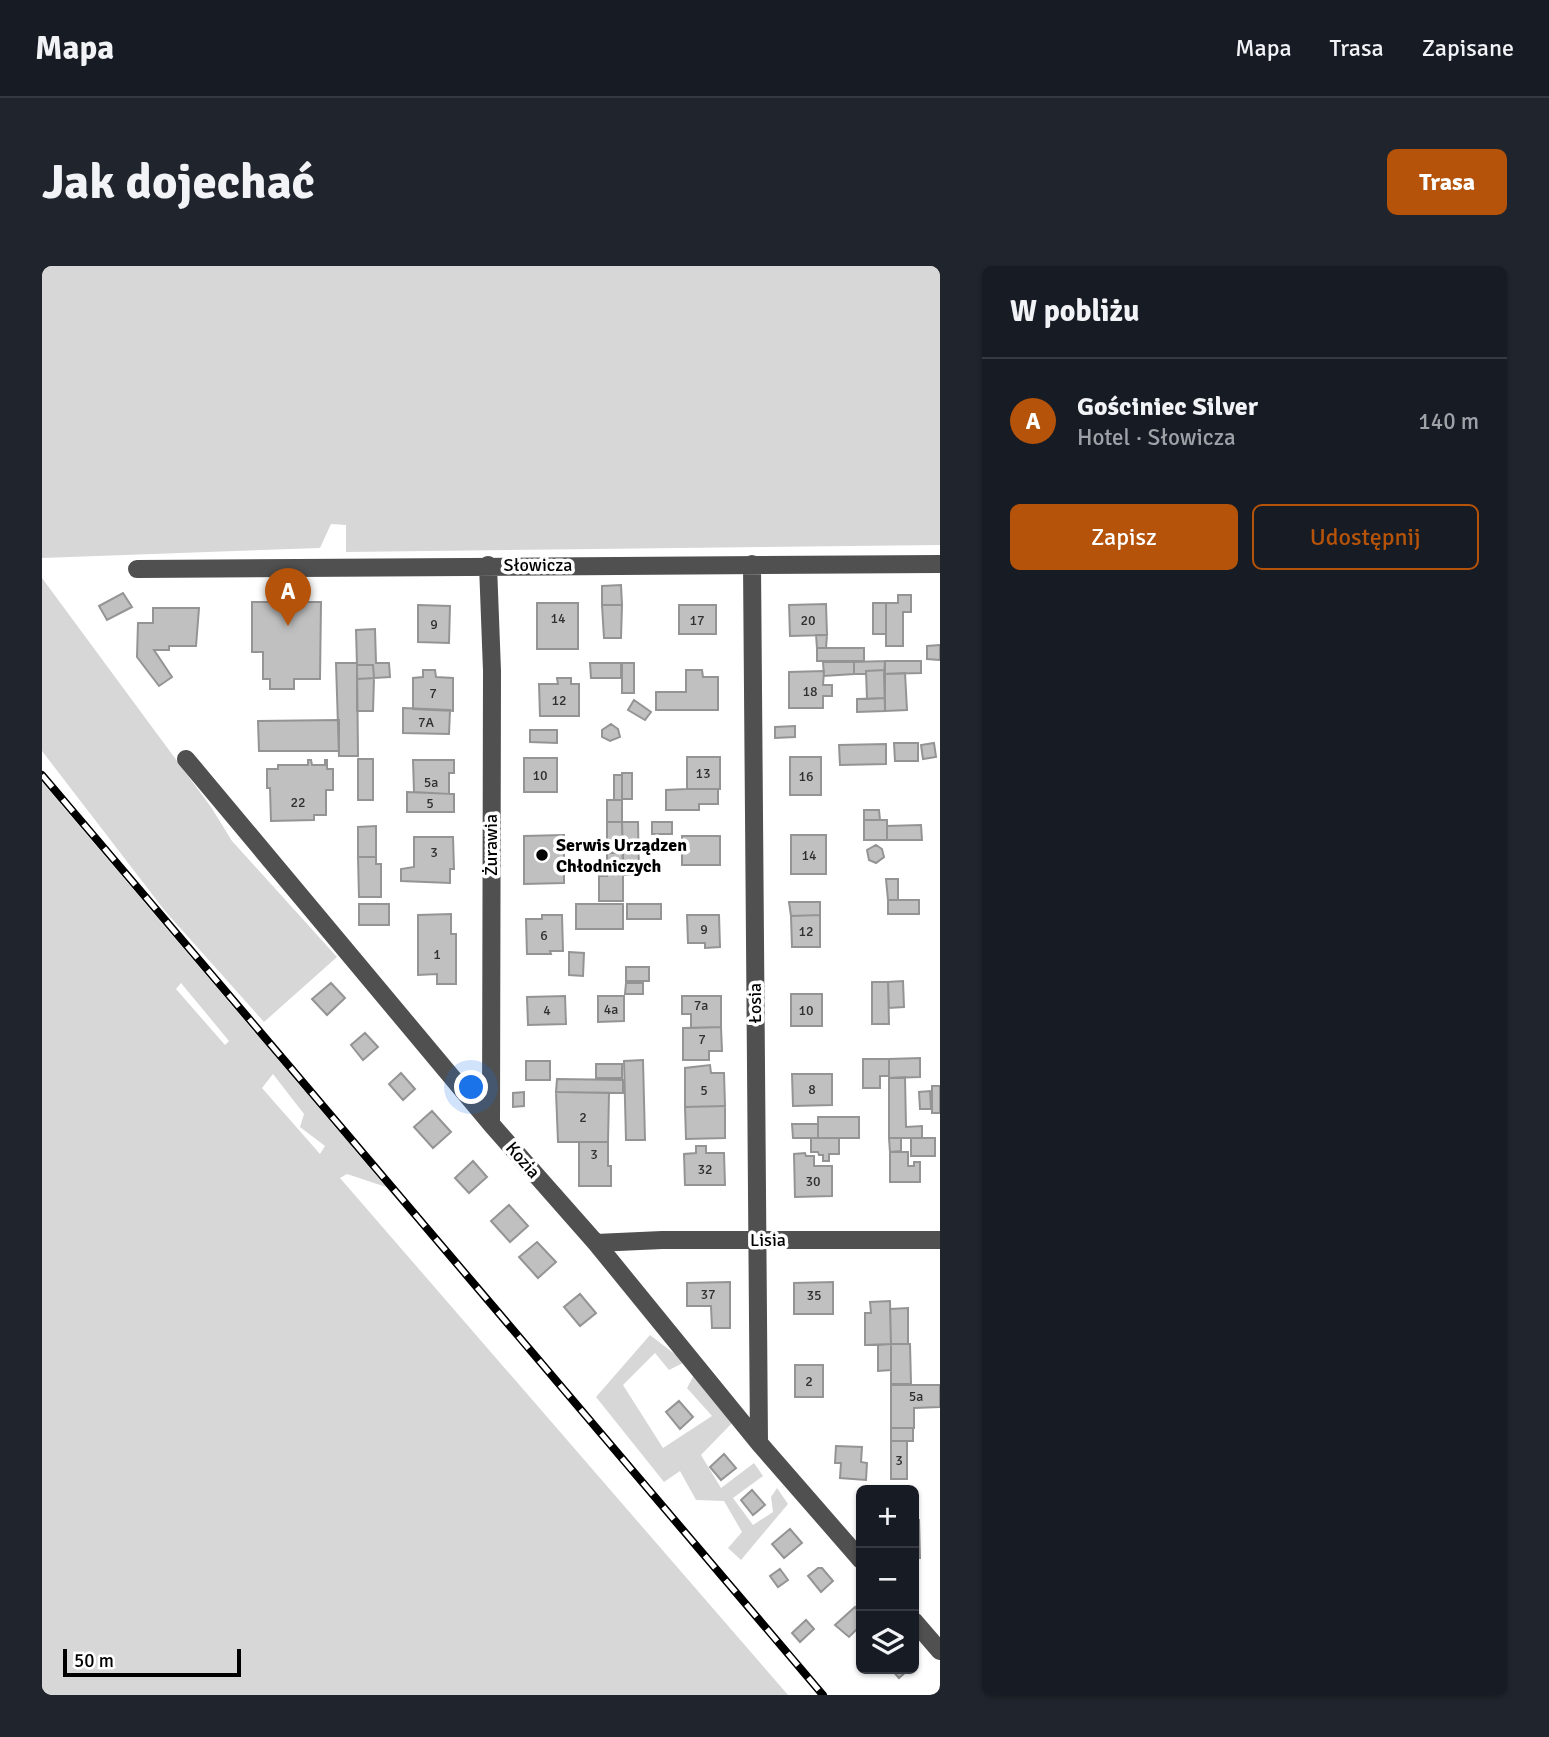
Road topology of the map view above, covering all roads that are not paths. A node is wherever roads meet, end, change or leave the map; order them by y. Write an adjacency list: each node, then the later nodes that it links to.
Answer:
1 (752, 564): 2 (street, Słowicza); 3 (street, Słowicza); 7 (street, Łosia)
2 (940, 564)
3 (488, 565): 4 (street, Słowicza); 6 (street, Żurawia)
4 (137, 569)
5 (187, 759): 6 (street, Kozia)
6 (491, 1124): 9 (street, Kozia)
7 (756, 1240): 8 (street, Lisia); 9 (street, Lisia); 10 (street, Łosia)
8 (940, 1240)
9 (596, 1243): 10 (street, Kozia)
10 (759, 1443): 11 (street, Kozia)
11 (856, 1554)
12 (919, 1627): 13 (street)
13 (940, 1651)

